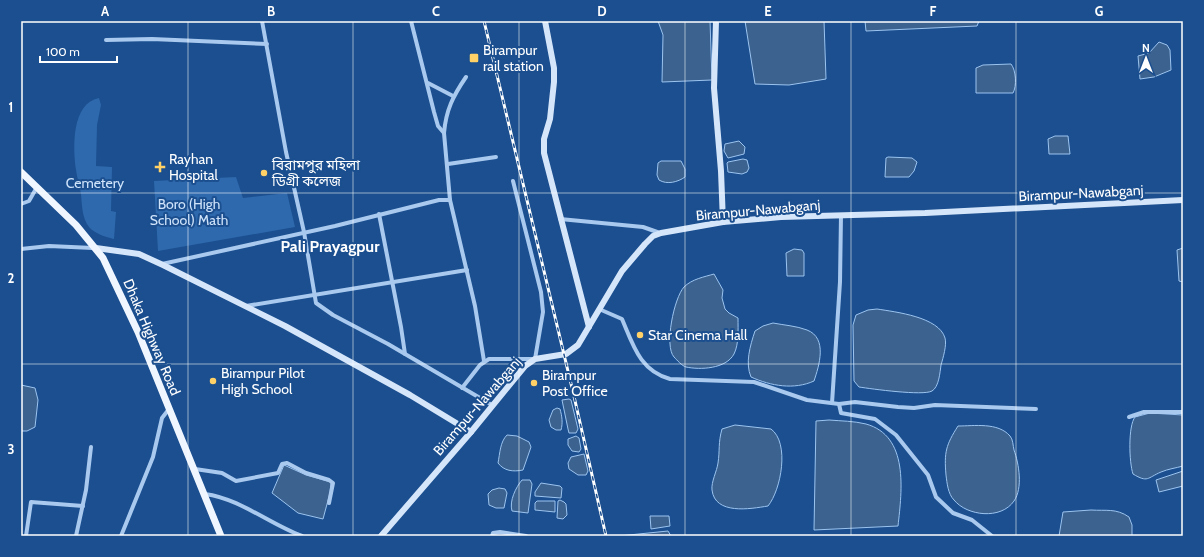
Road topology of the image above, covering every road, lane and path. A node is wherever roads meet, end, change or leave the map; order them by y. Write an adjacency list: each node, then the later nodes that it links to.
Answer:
1 (262, 21): 6 (street)
2 (411, 21): 8 (street)
3 (545, 21): 21 (main road)
4 (716, 21): 22 (main road)
5 (106, 40): 6 (street)
6 (267, 44): 23 (street)
7 (466, 77): 9 (street)
8 (428, 84): 9 (street); 10 (street)
9 (453, 96): 10 (street)
10 (444, 133): 12 (street)
11 (496, 156): 12 (street)
12 (448, 164): 16 (street)
13 (21, 172): 15 (main road, Dhaka Highway Road)
14 (513, 181): 35 (street)
15 (37, 188): 18 (street); 25 (main road, Dhaka Highway Road)
16 (450, 200): 19 (street); 28 (street)
17 (1183, 200): 20 (main road, Birampur-Nawabganj)
18 (21, 204)
19 (379, 214): 23 (street); 29 (street)
20 (841, 215): 22 (main road, Birampur-Nawabganj); 38 (street)
21 (560, 219): 24 (street); 33 (main road)
22 (723, 222): 24 (main road, Birampur-Nawabganj)
23 (304, 232): 27 (street); 30 (street)
24 (661, 233): 32 (main road, Birampur-Nawabganj)
25 (96, 248): 26 (street); 27 (main road); 41 (main road, Dhaka Highway Road)
26 (21, 249)
27 (160, 264): 31 (main road)
28 (467, 270): 29 (street); 36 (street)
29 (392, 283): 30 (street); 34 (street)
30 (314, 296): 31 (street); 34 (street)
31 (244, 306): 45 (main road)
32 (600, 309): 33 (main road, Birampur-Nawabganj); 38 (street)
33 (589, 327): 35 (main road, Birampur-Nawabganj)
34 (405, 354): 37 (street)
35 (535, 359): 36 (street); 40 (main road, Birampur-Nawabganj)
36 (484, 361): 37 (street)
37 (462, 388): 40 (street)
38 (832, 403): 39 (street)
39 (839, 404): 42 (street); 59 (street)
40 (492, 405): 45 (main road, Birampur-Nawabganj)
41 (169, 409): 47 (main road, Dhaka Highway Road); 53 (street)
42 (1036, 409)
43 (1183, 412): 44 (street)
44 (1129, 417)
45 (471, 432): 56 (main road, Birampur-Nawabganj)
46 (91, 447): 50 (street)
47 (195, 469): 48 (main road, Dhaka Highway Road); 49 (street)
48 (205, 494): 54 (main road, Dhaka Highway Road); 55 (street)
49 (329, 503)
50 (82, 506): 51 (street); 52 (street)
51 (26, 536)
52 (76, 536)
53 (121, 536)
54 (221, 536)
55 (302, 536)
56 (381, 536)
57 (492, 536): 58 (street)
58 (526, 536)
59 (992, 536)

